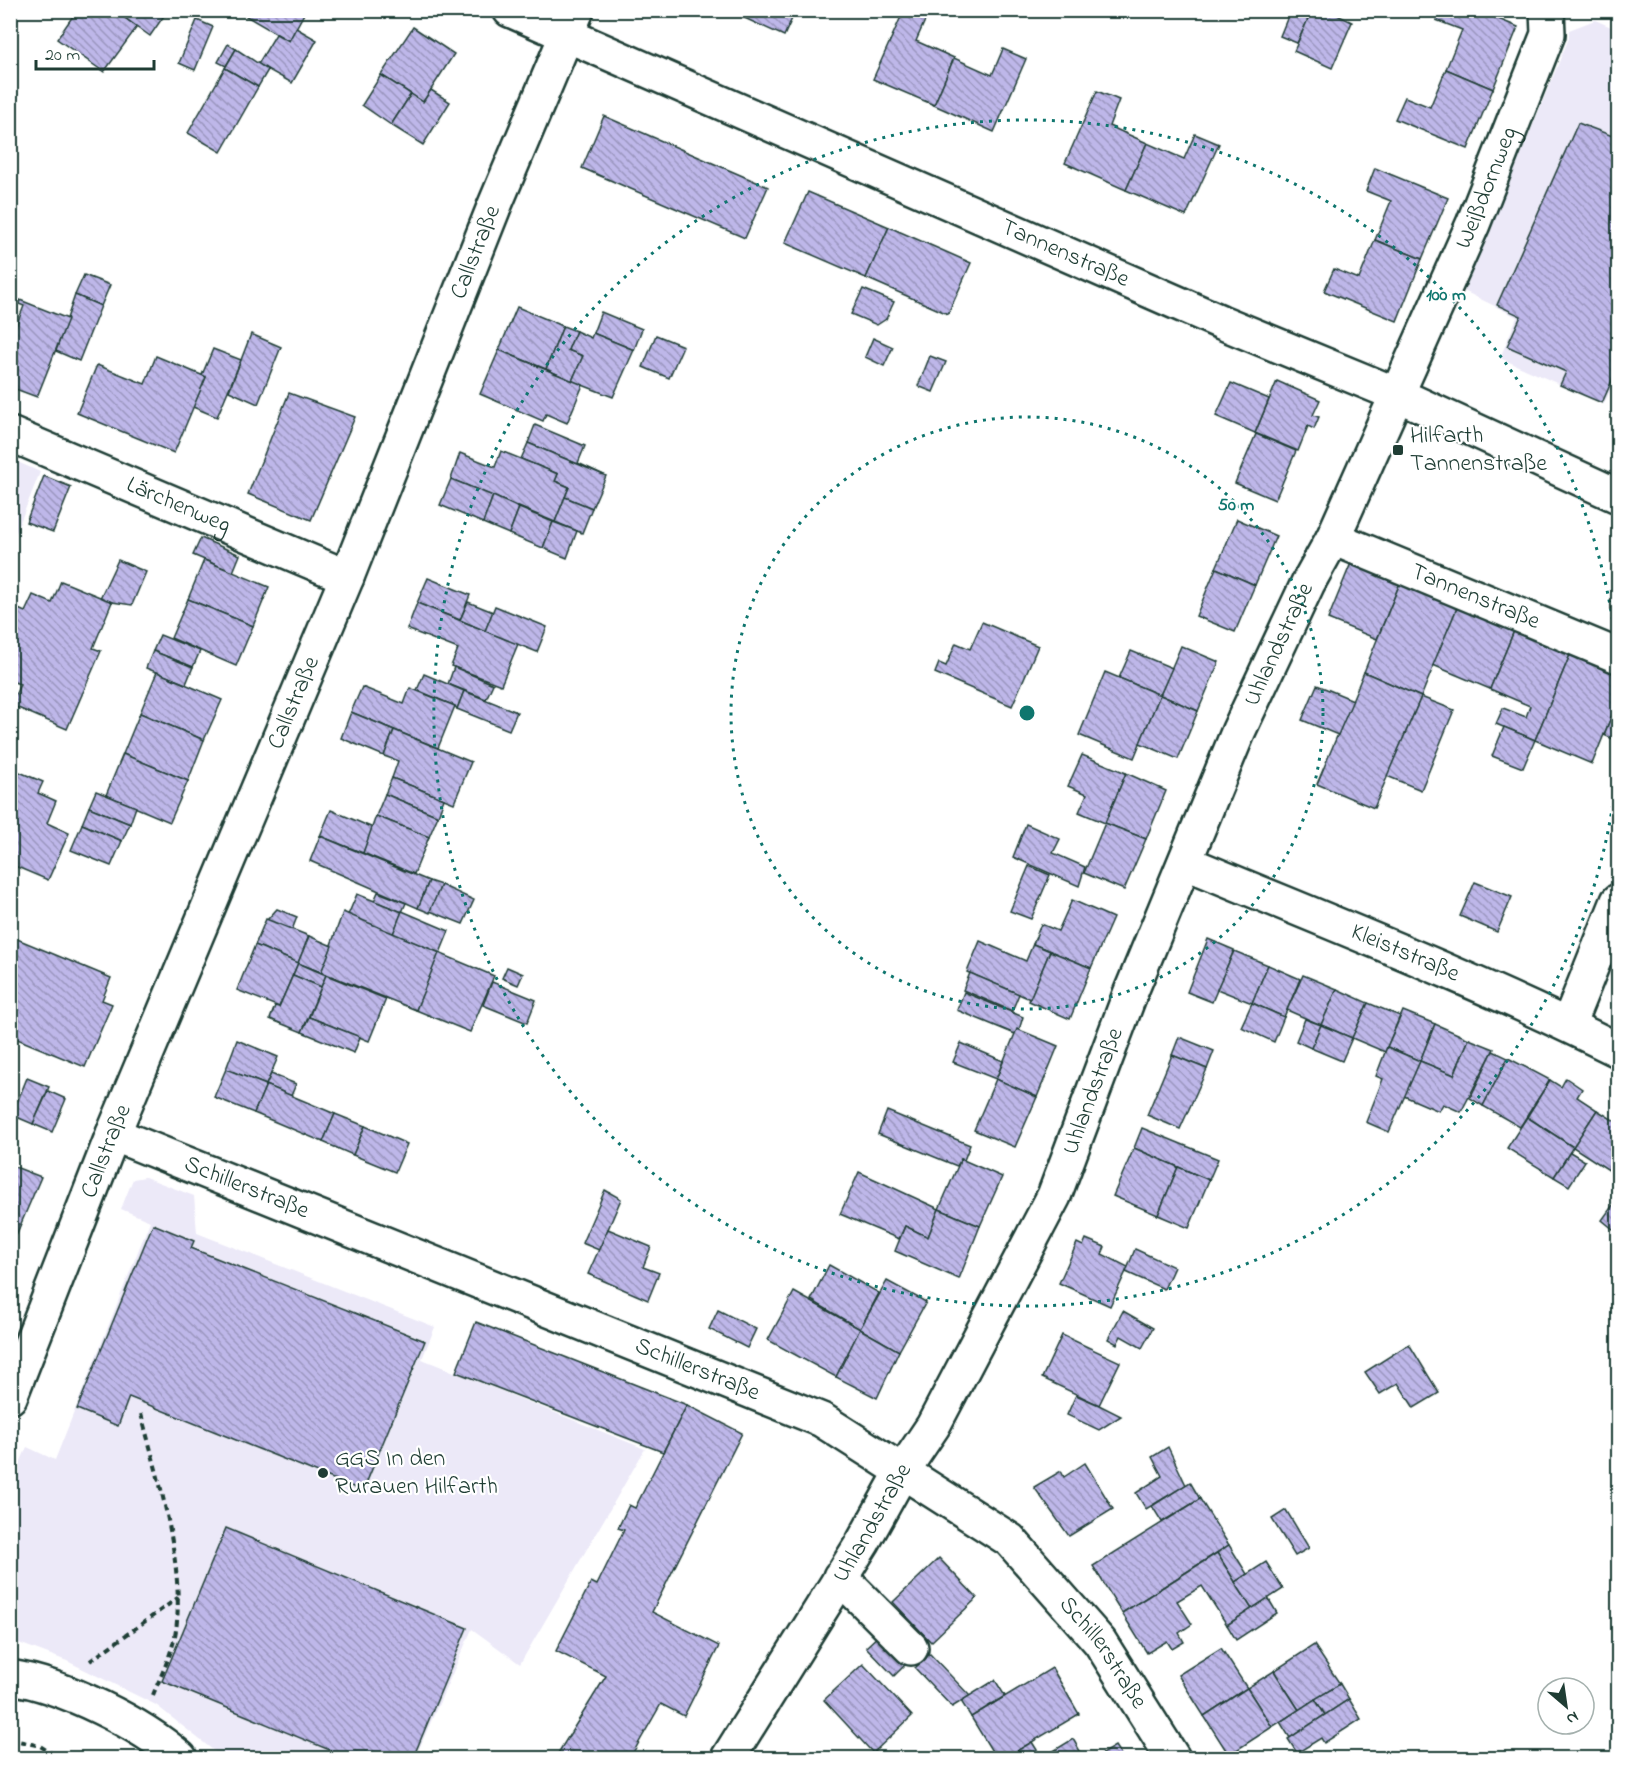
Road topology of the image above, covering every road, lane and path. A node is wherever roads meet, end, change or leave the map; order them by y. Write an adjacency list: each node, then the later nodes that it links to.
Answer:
1 (510, 10): 3 (street, Tannenstraße)
2 (1547, 10): 4 (street, Weißdornweg)
3 (572, 23): 4 (street, Tannenstraße); 8 (street, Callstraße)
4 (1396, 394): 6 (street, Tannenstraße); 7 (street, Uhlandstraße)
5 (10, 434): 8 (street, Lärchenweg)
6 (1618, 496)
7 (1333, 538): 9 (street, Tannenstraße); 10 (street, Uhlandstraße)
8 (347, 577): 14 (street, Callstraße)
9 (1618, 656)
10 (1186, 863): 12 (street, Kleiststraße); 17 (street, Uhlandstraße)
11 (1618, 901): 12 (street)
12 (1568, 1025): 13 (street, Kleiststraße)
13 (1618, 1050)
14 (113, 1134): 15 (street, Callstraße); 17 (street, Schillerstraße)
15 (10, 1397)
16 (141, 1414): 19 (path)
17 (902, 1472): 18 (street, Uhlandstraße); 28 (street, Schillerstraße)
18 (840, 1577): 20 (street); 27 (street, Uhlandstraße)
19 (179, 1597): 22 (path); 23 (path)
20 (911, 1648)
21 (10, 1677): 22 (street)
22 (52, 1689): 23 (street)
23 (140, 1730): 26 (street)
24 (10, 1739): 25 (path)
25 (59, 1758)
26 (180, 1758)
27 (728, 1758)
28 (1173, 1758)

